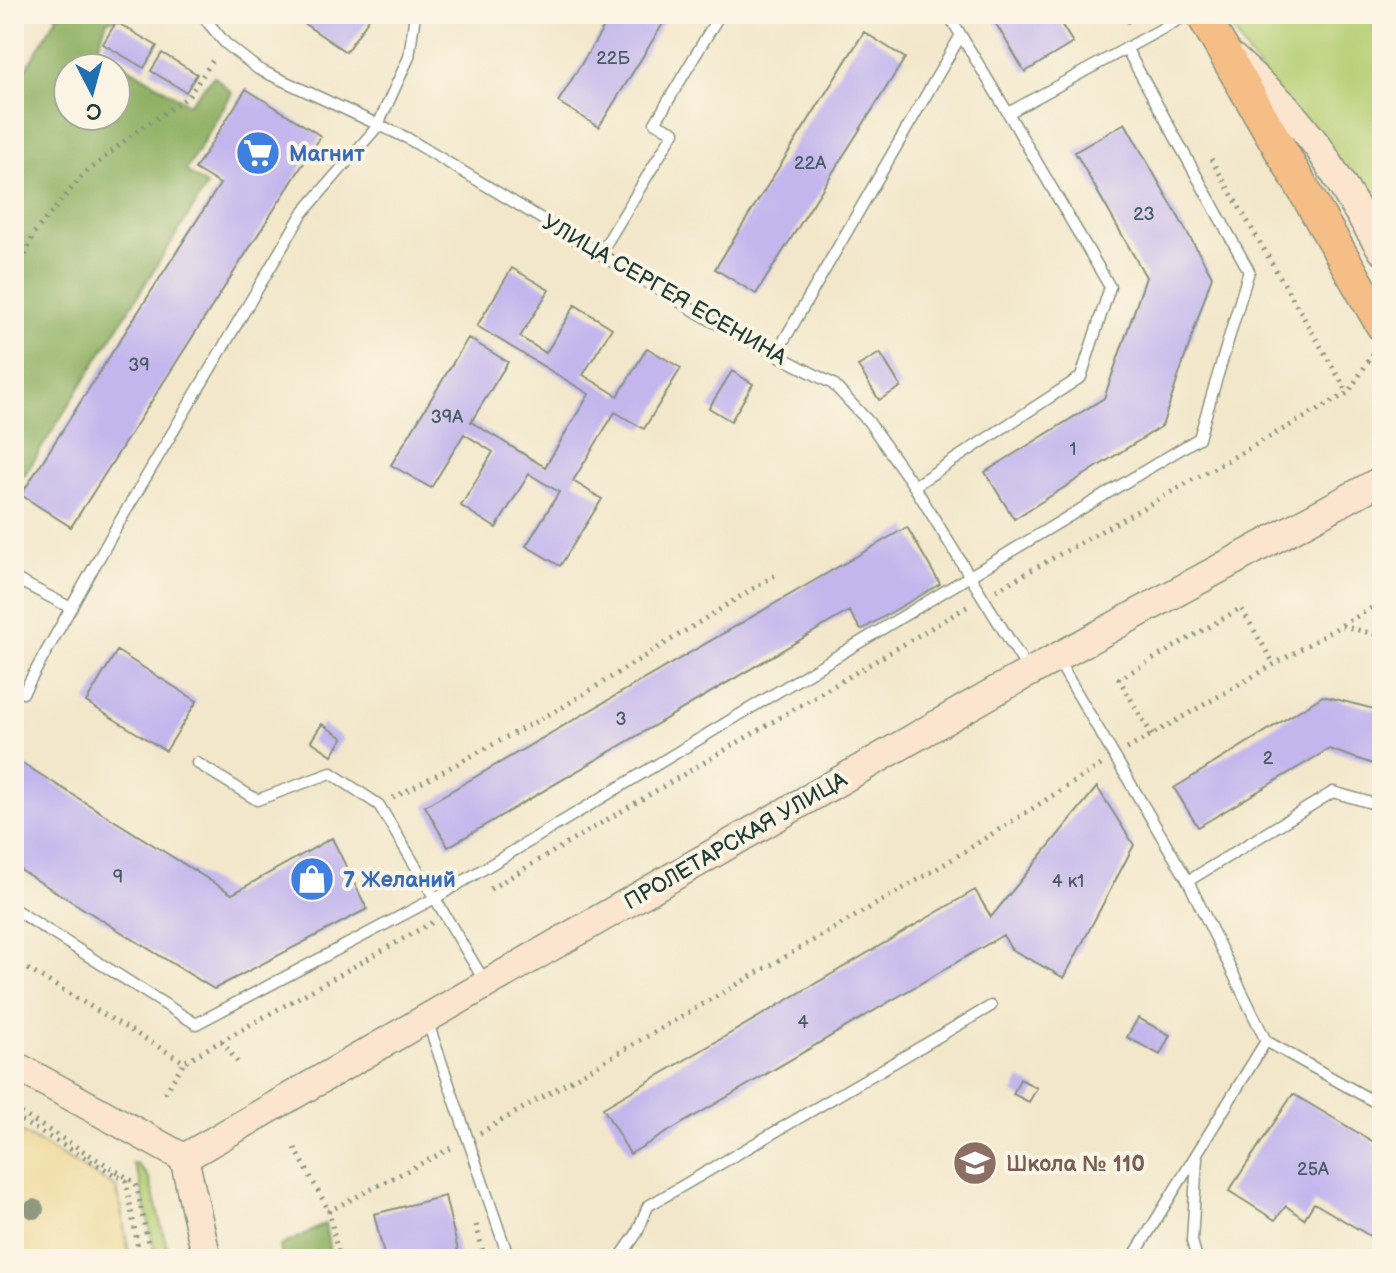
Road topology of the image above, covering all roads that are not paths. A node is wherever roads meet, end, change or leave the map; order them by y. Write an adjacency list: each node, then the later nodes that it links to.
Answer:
1 (201, 14): 11 (lane, УЛИЦА СЕРГЕЯ ЕСЕНИНА)
2 (415, 14): 11 (lane)
3 (720, 14): 13 (lane)
4 (948, 14): 7 (lane)
5 (1189, 14): 9 (lane)
6 (1202, 14): 8 (main road)
7 (961, 35): 10 (lane); 15 (lane)
8 (1218, 45): 12 (main road); 14 (main road)
9 (1126, 48): 10 (lane); 18 (lane)
10 (1008, 113): 17 (lane)
11 (377, 127): 13 (lane, УЛИЦА СЕРГЕЯ ЕСЕНИНА); 20 (lane)
12 (1382, 250)
13 (600, 254): 15 (lane, УЛИЦА СЕРГЕЯ ЕСЕНИНА)
14 (1378, 338)
15 (776, 354): 17 (lane, УЛИЦА СЕРГЕЯ ЕСЕНИНА)
16 (1382, 480): 21 (main road, ПРОЛЕТАРСКАЯ УЛИЦА)
17 (914, 486): 18 (lane, УЛИЦА СЕРГЕЯ ЕСЕНИНА)
18 (969, 574): 22 (lane, УЛИЦА СЕРГЕЯ ЕСЕНИНА); 27 (lane)
19 (14, 578): 20 (lane)
20 (71, 608): 23 (lane)
21 (1056, 657): 22 (main road, ПРОЛЕТАРСКАЯ УЛИЦА); 26 (lane)
22 (1029, 672): 29 (main road, ПРОЛЕТАРСКАЯ УЛИЦА)
23 (23, 693)
24 (197, 763): 27 (lane)
25 (1382, 806): 26 (lane)
26 (1188, 881): 32 (lane)
27 (437, 897): 28 (lane); 29 (lane)
28 (14, 909)
29 (486, 983): 31 (main road, ПРОЛЕТАРСКАЯ УЛИЦА)
30 (991, 1006): 39 (lane)
31 (426, 1017): 36 (main road, ПРОЛЕТАРСКАЯ УЛИЦА); 38 (lane)
32 (1266, 1041): 34 (lane); 35 (lane)
33 (14, 1065): 36 (main road)
34 (1382, 1106)
35 (1197, 1155): 40 (lane); 41 (lane)
36 (184, 1158): 37 (main road)
37 (207, 1259)
38 (509, 1259)
39 (619, 1259)
40 (1132, 1259)
41 (1197, 1259)

